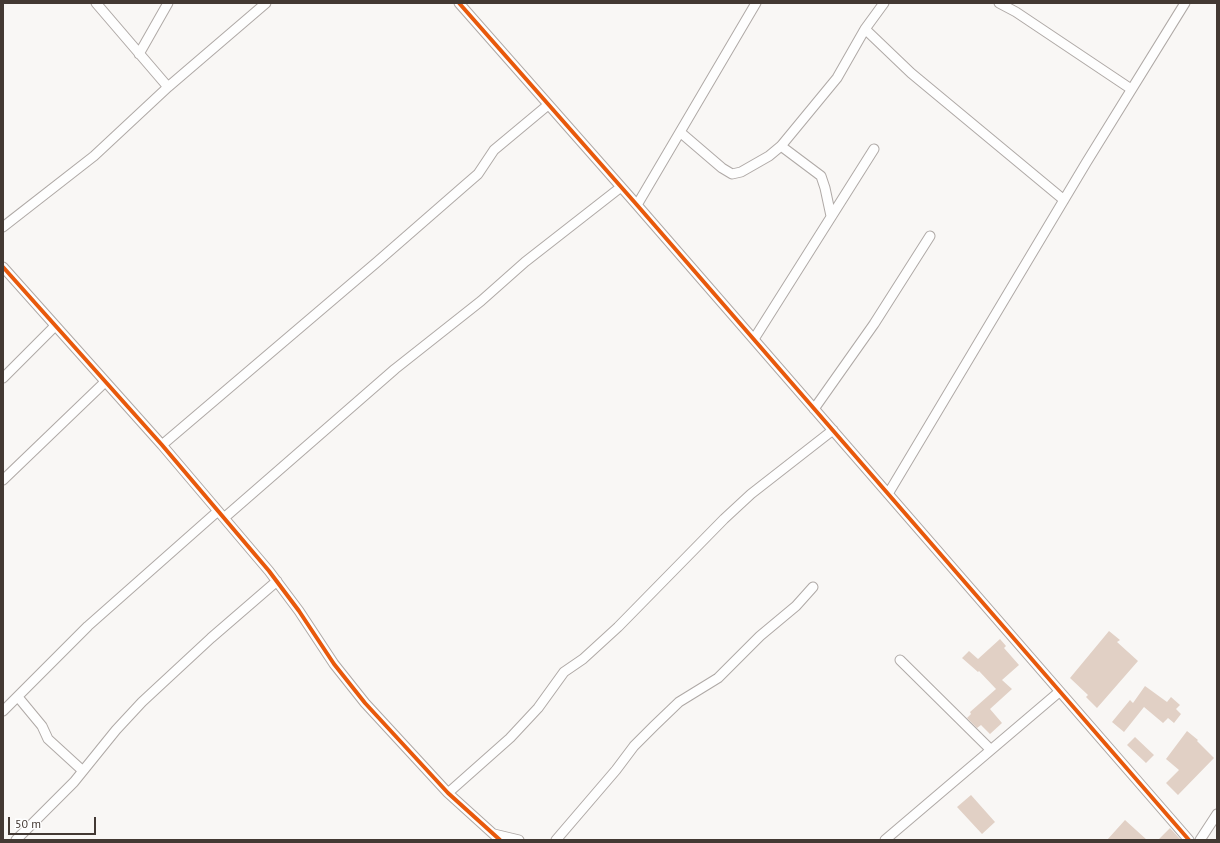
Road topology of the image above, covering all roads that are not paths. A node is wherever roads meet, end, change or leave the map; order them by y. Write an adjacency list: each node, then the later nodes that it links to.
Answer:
1 (96, 3): 10 (street)
2 (168, 3): 10 (street)
3 (266, 3): 11 (street)
4 (459, 3): 13 (street)
5 (756, 3): 14 (street)
6 (884, 3): 9 (street)
7 (999, 3): 12 (street)
8 (1185, 3): 12 (street)
9 (865, 29): 15 (street); 18 (street)
10 (139, 54): 11 (street)
11 (168, 87): 21 (street)
12 (1132, 89): 18 (street)
13 (548, 104): 17 (street); 30 (street)
14 (680, 132): 15 (street); 19 (street)
15 (781, 146): 20 (street)
16 (874, 149): 20 (street)
17 (621, 187): 19 (street); 33 (street)
18 (1064, 200): 32 (street)
19 (637, 205): 25 (street)
20 (831, 216): 25 (street)
21 (3, 227)
22 (930, 236): 28 (street)
23 (3, 267): 24 (street)
24 (55, 326): 26 (street); 27 (street)
25 (754, 339): 28 (street)
26 (3, 378)
27 (105, 382): 30 (street); 31 (street)
28 (814, 409): 29 (street)
29 (833, 430): 32 (street); 42 (street)
30 (162, 445): 33 (street)
31 (3, 480)
32 (888, 494): 37 (street)
33 (221, 514): 34 (street); 38 (street)
34 (277, 581): 41 (street); 42 (street)
35 (813, 587): 48 (street)
36 (900, 660): 40 (street)
37 (1059, 692): 40 (street); 50 (street)
38 (18, 697): 39 (street); 41 (street)
39 (3, 711)
40 (990, 749): 49 (street)
41 (83, 771): 45 (street)
42 (448, 793): 44 (street)
43 (1217, 814): 51 (street)
44 (493, 833): 46 (street); 47 (street)
45 (16, 840)
46 (500, 840)
47 (519, 840)
48 (556, 840)
49 (885, 840)
50 (1188, 840)
51 (1200, 840)

